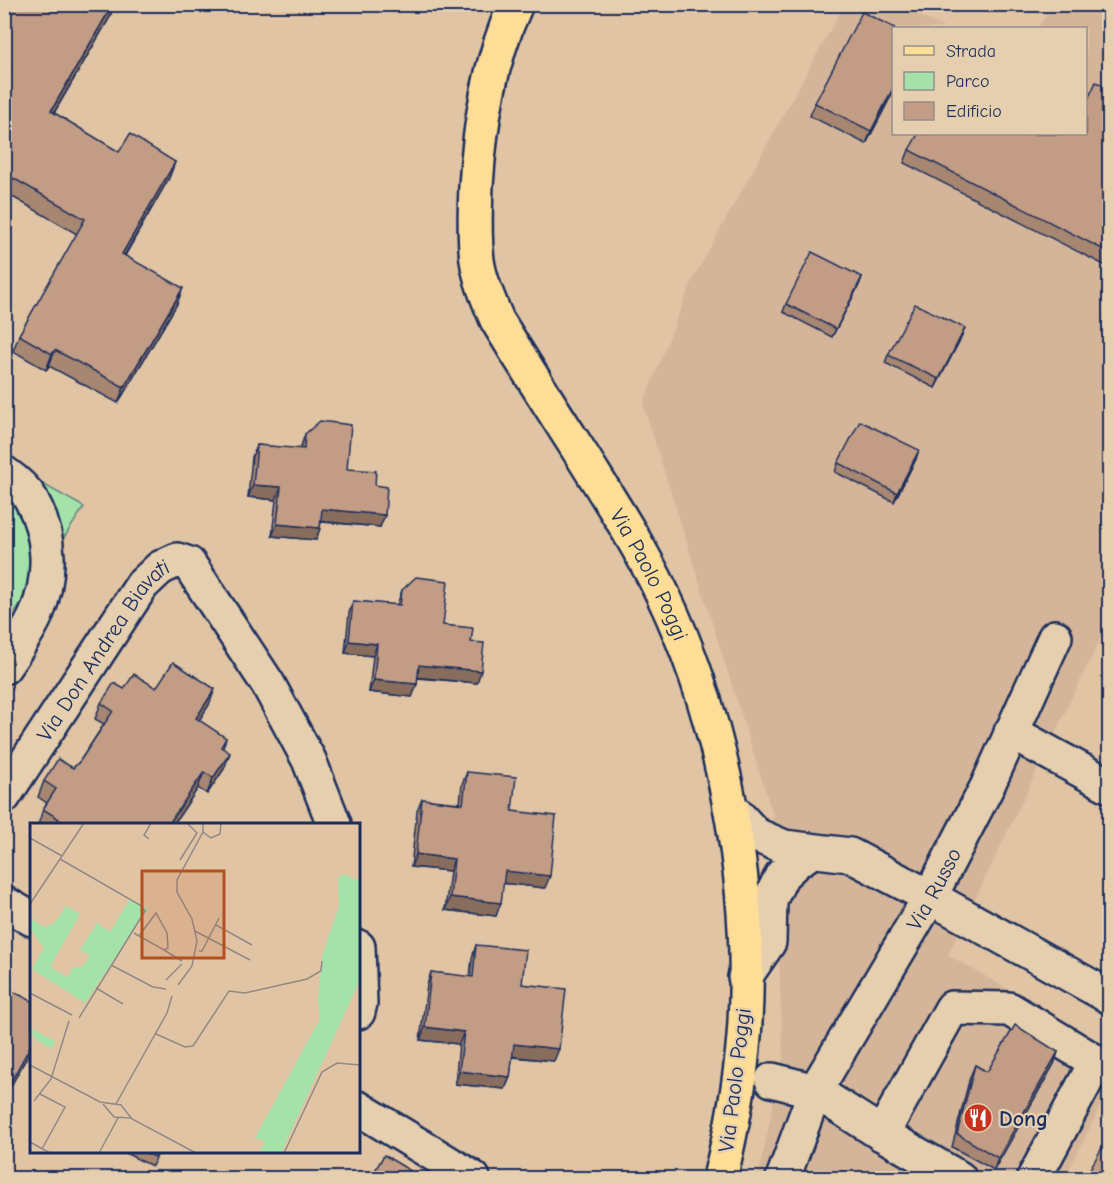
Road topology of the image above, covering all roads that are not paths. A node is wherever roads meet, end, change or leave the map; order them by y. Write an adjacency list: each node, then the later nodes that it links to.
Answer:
1 (516, 4): 8 (main road, Via Paolo Poggi)
2 (4, 472): 4 (street)
3 (1055, 637): 5 (street, Via Russo)
4 (4, 667)
5 (1011, 732): 6 (street); 11 (street, Via Russo)
6 (1110, 786)
7 (4, 796): 9 (street, Via Don Andrea Biavati)
8 (730, 807): 10 (street); 14 (main road, Via Paolo Poggi)
9 (333, 823)
10 (812, 851): 11 (street); 14 (street)
11 (930, 897): 15 (street); 17 (street, Via Russo)
12 (4, 903): 13 (street)
13 (30, 918)
14 (745, 977): 21 (main road, Via Paolo Poggi)
15 (1110, 997)
16 (772, 1080): 17 (street)
17 (815, 1091): 19 (street); 22 (street, Via Russo)
18 (360, 1109): 20 (street)
19 (882, 1134): 23 (street); 24 (street)
20 (473, 1179)
21 (720, 1179)
22 (783, 1179)
23 (959, 1179)
24 (1034, 1179)

